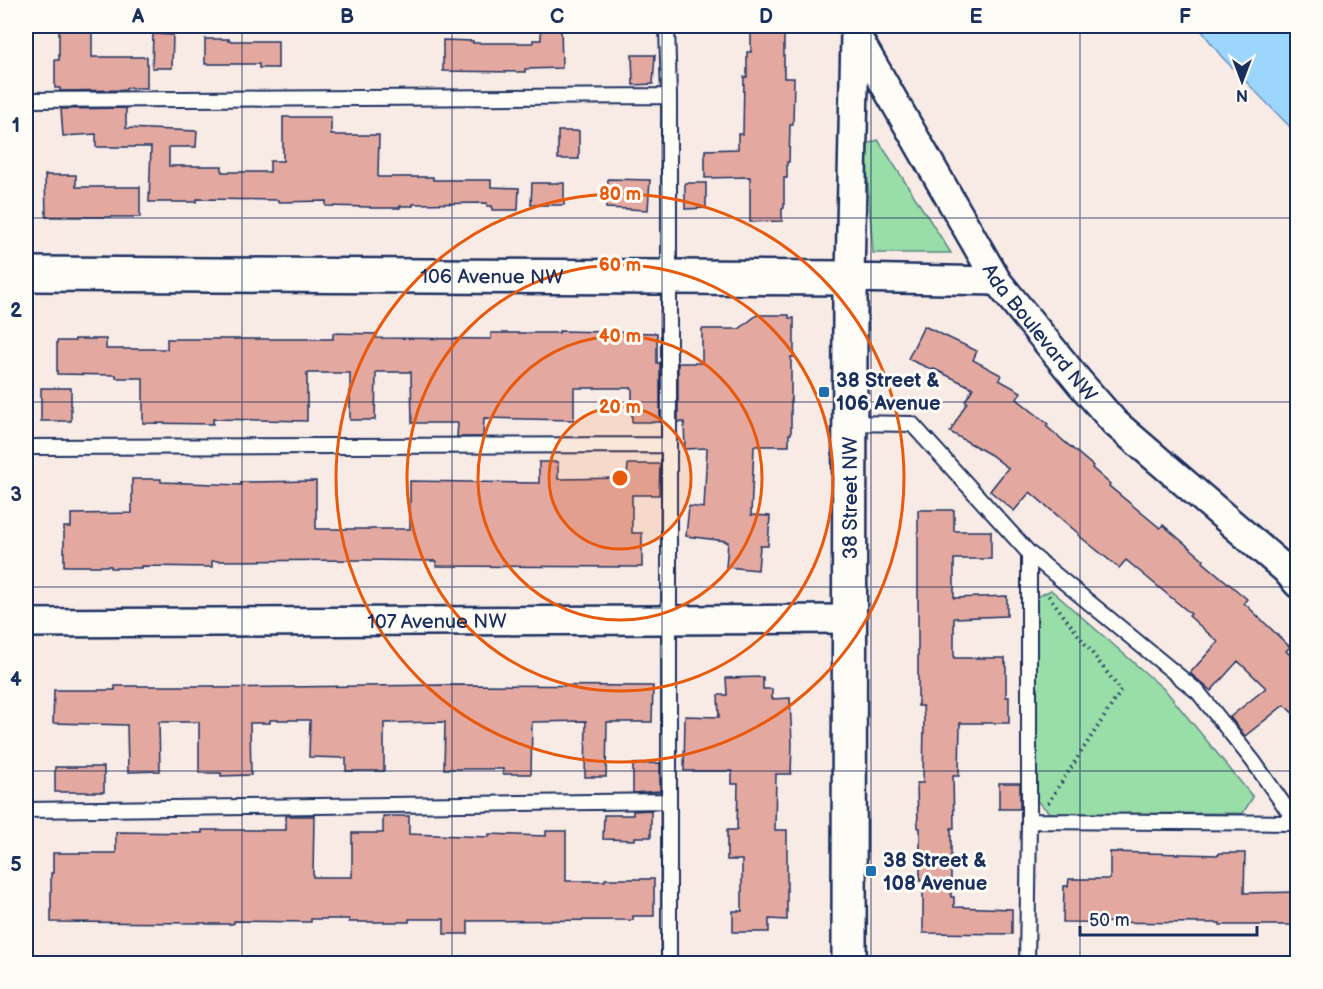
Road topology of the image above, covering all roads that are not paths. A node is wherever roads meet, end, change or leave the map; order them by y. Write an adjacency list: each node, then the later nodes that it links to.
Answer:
1 (667, 26): 3 (lane)
2 (854, 29): 7 (street, 38 Street NW); 8 (street, Ada Boulevard NW)
3 (669, 96): 4 (lane); 6 (lane)
4 (26, 100)
5 (26, 274): 6 (street, 106 Avenue NW)
6 (669, 278): 7 (street, 106 Avenue NW); 10 (lane)
7 (850, 278): 8 (street, 106 Avenue NW); 9 (street, 38 Street NW)
8 (996, 281): 13 (street, Ada Boulevard NW)
9 (850, 423): 12 (lane); 14 (street, 38 Street NW)
10 (669, 445): 11 (lane); 15 (lane)
11 (26, 447)
12 (1029, 553): 19 (lane); 20 (lane)
13 (1298, 584)
14 (849, 619): 15 (street, 107 Avenue NW); 22 (street, 38 Street NW)
15 (669, 620): 16 (street, 107 Avenue NW); 17 (lane)
16 (26, 623)
17 (669, 801): 18 (lane); 21 (lane)
18 (26, 810)
19 (1029, 821): 20 (lane); 23 (lane)
20 (1297, 824)
21 (669, 963)
22 (849, 963)
23 (1027, 963)

